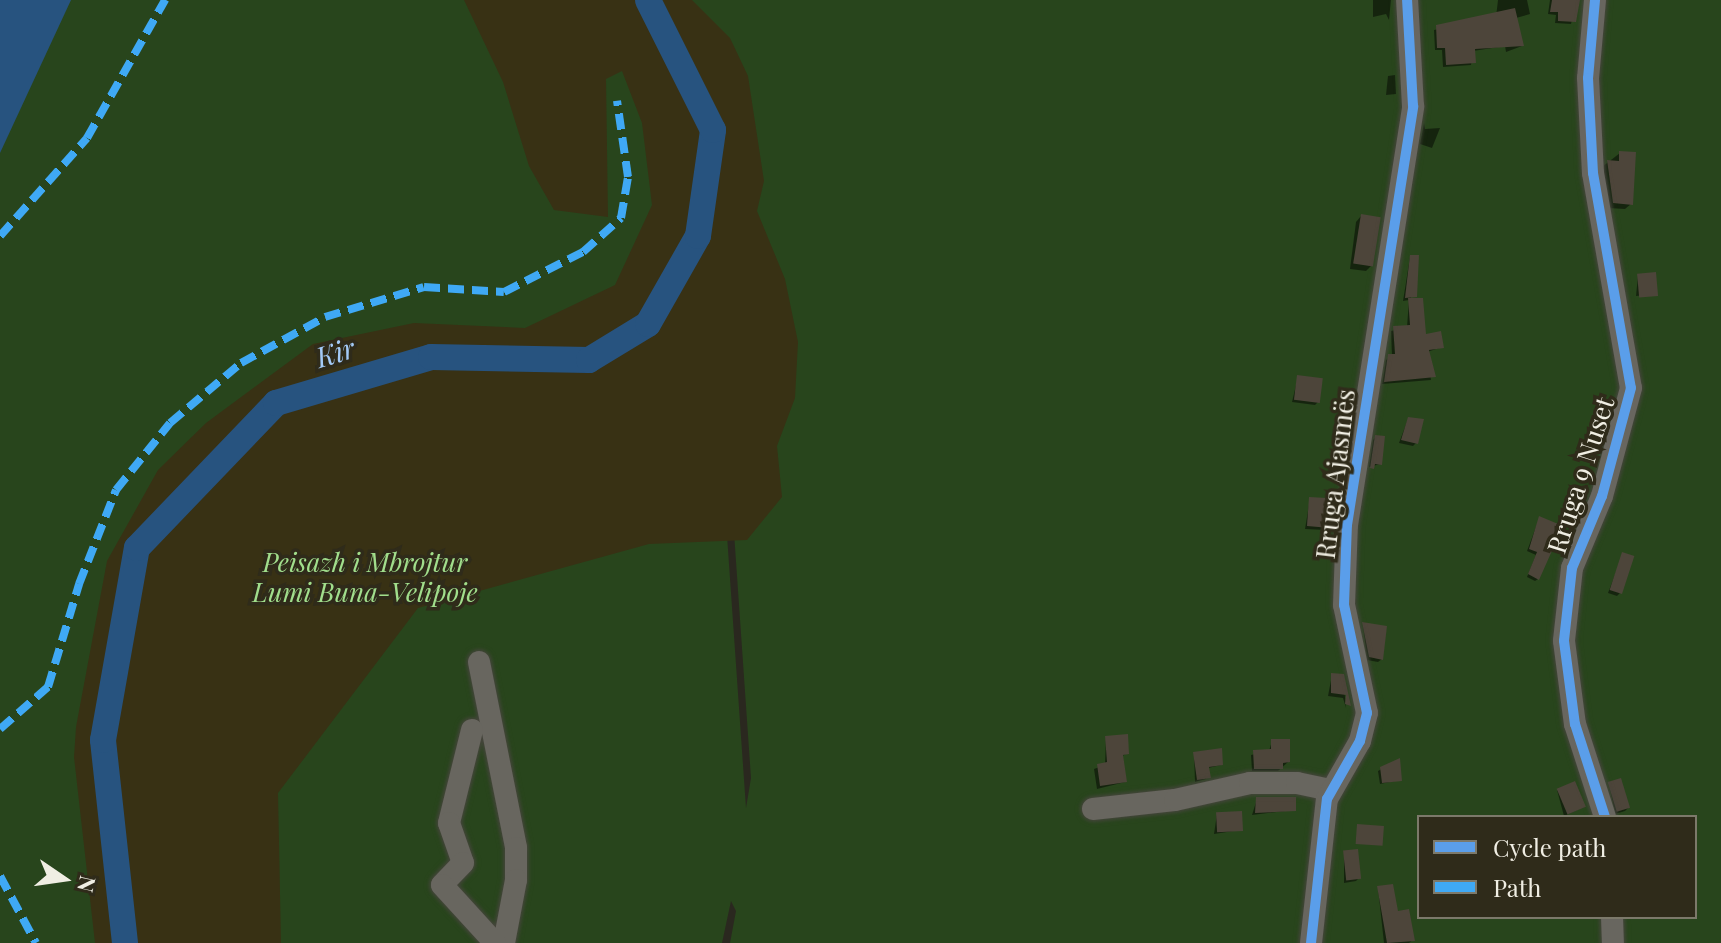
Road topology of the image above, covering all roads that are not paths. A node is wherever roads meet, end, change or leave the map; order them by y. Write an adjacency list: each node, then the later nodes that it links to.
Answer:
1 (1407, 0): 5 (street, Rruga Ajasmës)
2 (1595, 0): 7 (street, Rruga 9 Nuset)
3 (479, 662): 10 (street)
4 (472, 730): 9 (street)
5 (1330, 790): 6 (street); 11 (street, Rruga Ajasmës)
6 (1093, 809)
7 (1604, 815)
8 (1612, 919): 12 (street)
9 (495, 943)
10 (504, 943)
11 (1311, 943)
12 (1613, 943)

